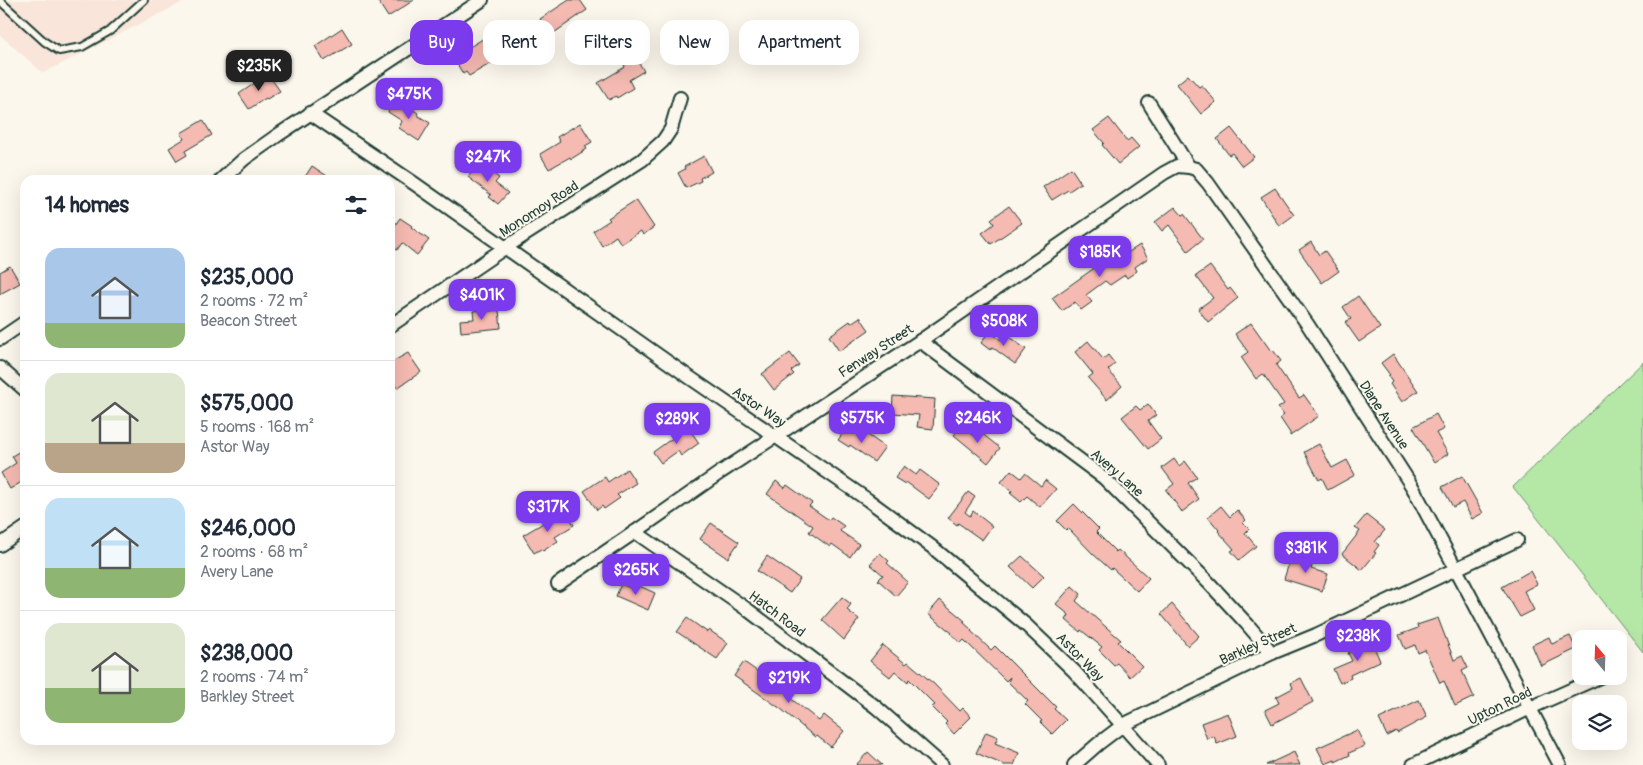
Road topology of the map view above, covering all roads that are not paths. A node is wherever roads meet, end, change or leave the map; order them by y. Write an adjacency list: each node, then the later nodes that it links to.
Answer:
1 (144, 0): 3 (lane)
2 (482, 0): 6 (street)
3 (0, 1)
4 (680, 98): 9 (street, Monomoy Road)
5 (1149, 103): 7 (street, Diane Avenue)
6 (310, 113): 8 (street); 9 (street, Astor Way)
7 (1189, 167): 13 (street, Fenway Street); 21 (street, Diane Avenue)
8 (226, 175)
9 (506, 247): 10 (street, Monomoy Road); 16 (street, Astor Way)
10 (395, 323)
11 (20, 325): 12 (street)
12 (0, 339)
13 (920, 340): 16 (street, Fenway Street); 23 (street, Avery Lane)
14 (0, 368): 15 (street)
15 (20, 386)
16 (776, 436): 18 (street, Fenway Street); 26 (street, Astor Way)
17 (20, 532): 20 (street)
18 (635, 532): 22 (street, Fenway Street); 27 (street, Hatch Road)
19 (1517, 540): 21 (street, Barkley Street)
20 (0, 546)
21 (1457, 569): 23 (street, Barkley Street); 25 (street, Diane Avenue)
22 (558, 584)
23 (1272, 654): 26 (street, Barkley Street)
24 (1582, 685): 25 (street, Upton Road)
25 (1530, 708): 30 (street, Upton Road); 31 (street, Diane Avenue)
26 (1123, 725): 28 (street, Barkley Street); 29 (street, Astor Way)
27 (942, 765)
28 (1074, 765)
29 (1158, 765)
30 (1413, 765)
31 (1560, 765)

